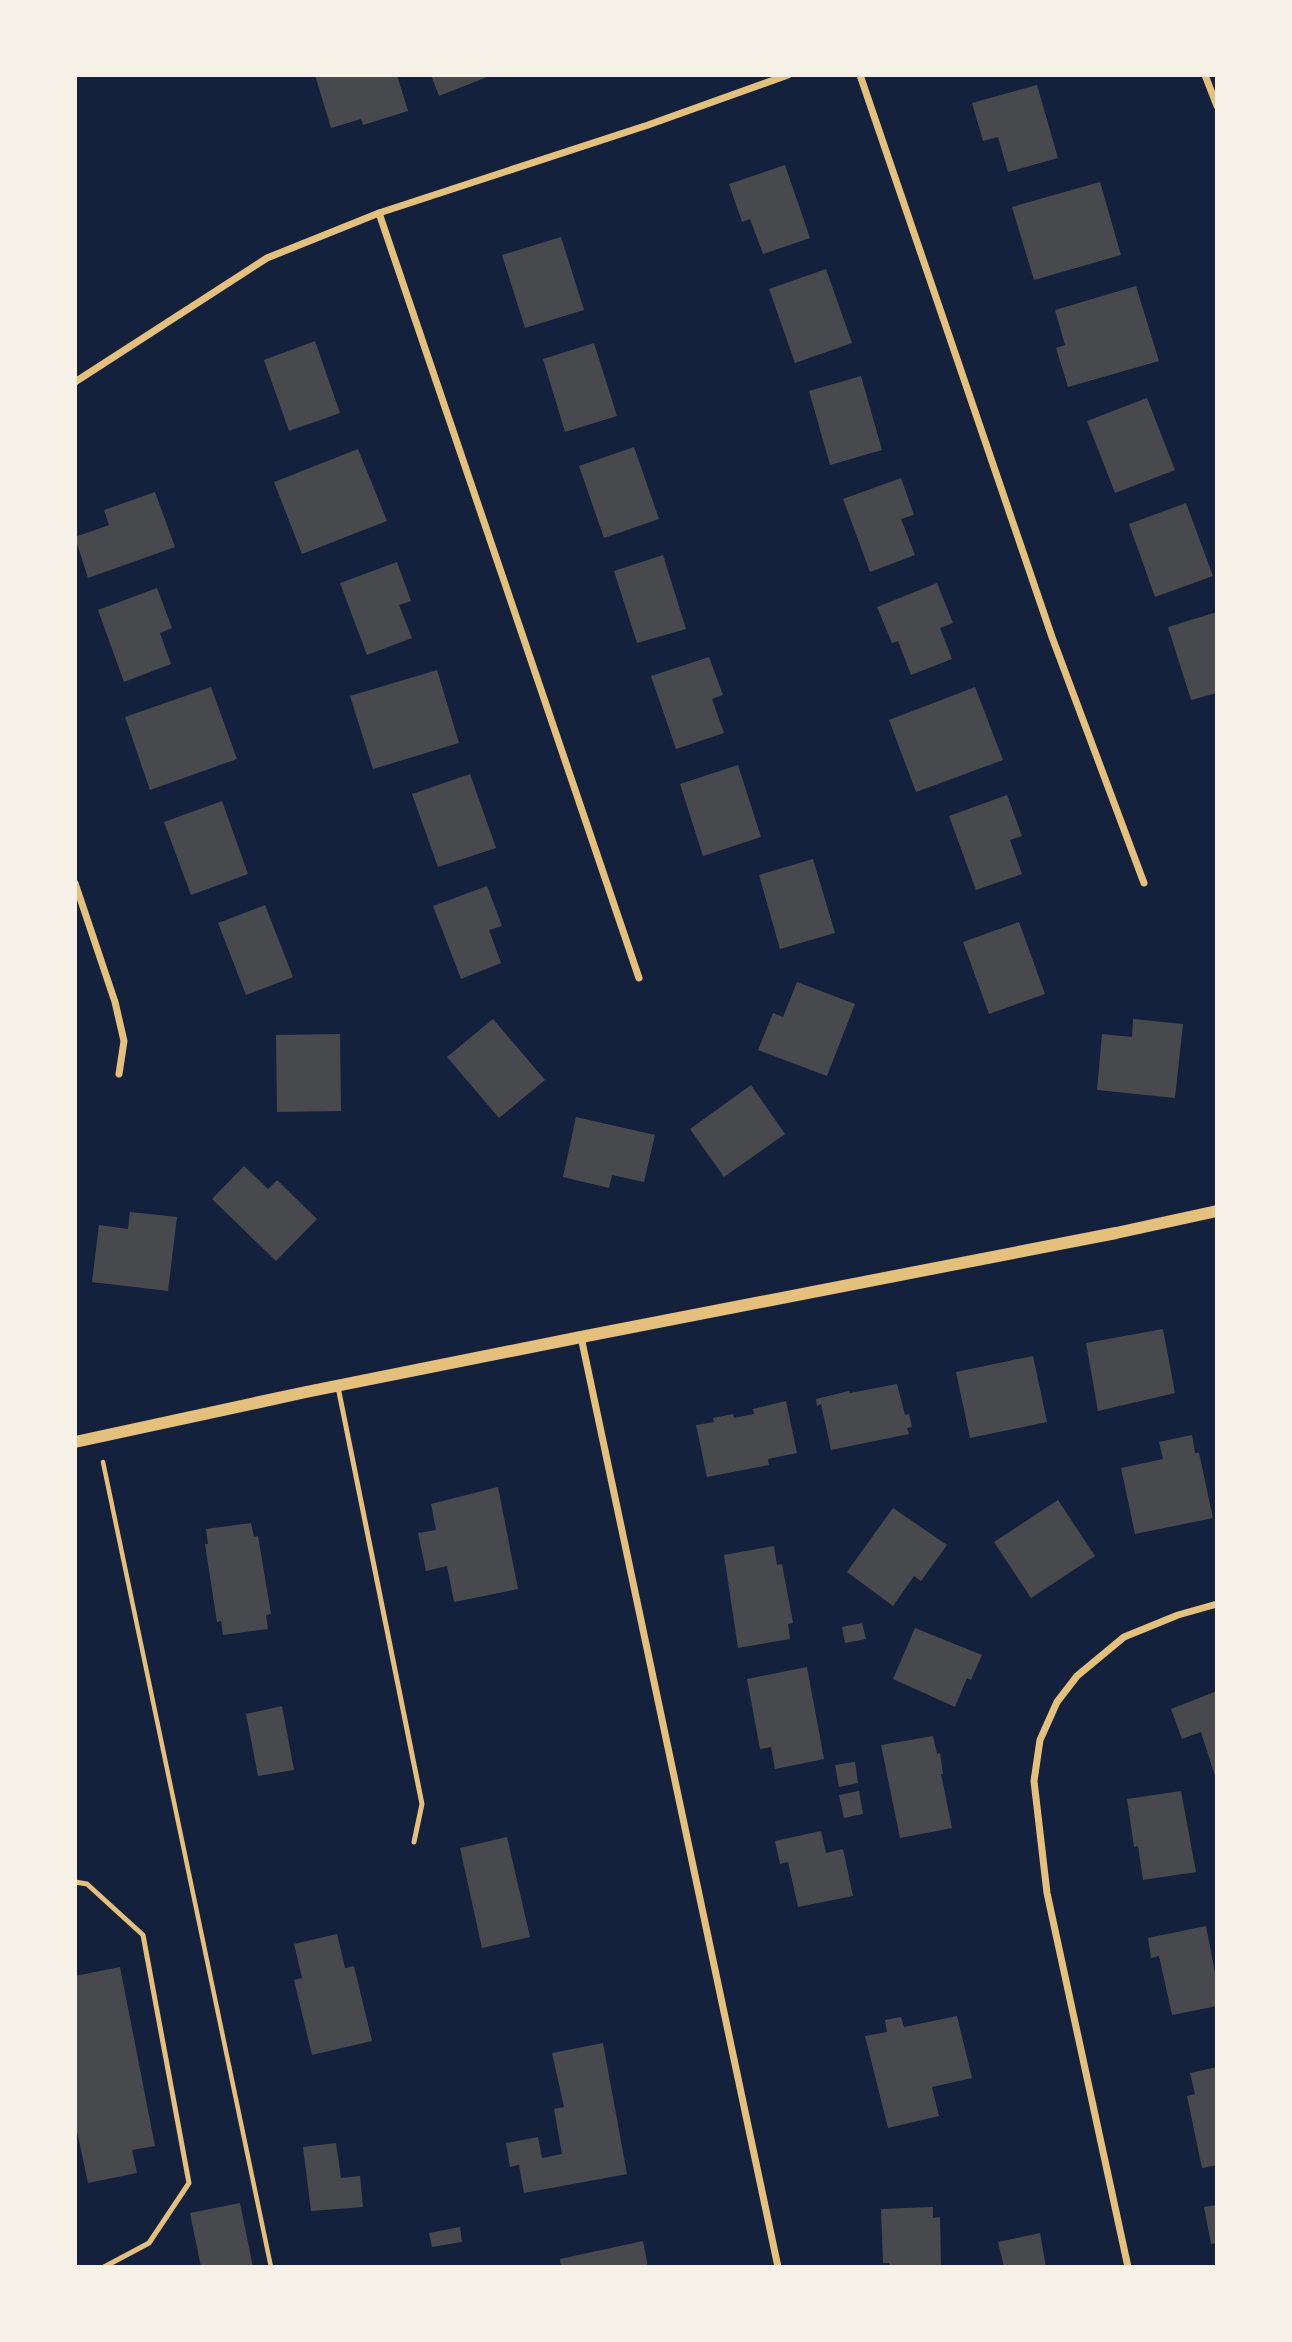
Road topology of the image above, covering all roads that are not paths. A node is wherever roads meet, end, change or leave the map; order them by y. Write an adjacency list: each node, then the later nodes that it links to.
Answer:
1 (788, 75): 5 (street)
2 (860, 75): 8 (street)
3 (1205, 75): 4 (street)
4 (1217, 106)
5 (379, 213): 6 (street); 9 (street)
6 (75, 382)
7 (75, 883): 10 (street)
8 (1144, 883)
9 (639, 978)
10 (120, 1074)
11 (1217, 1211): 12 (street)
12 (581, 1336): 13 (street); 19 (street)
13 (338, 1387): 14 (street); 16 (lane)
14 (75, 1442)
15 (1217, 1604): 20 (street)
16 (414, 1842)
17 (75, 1882): 18 (lane)
18 (104, 2267)
19 (778, 2267)
20 (1128, 2267)

